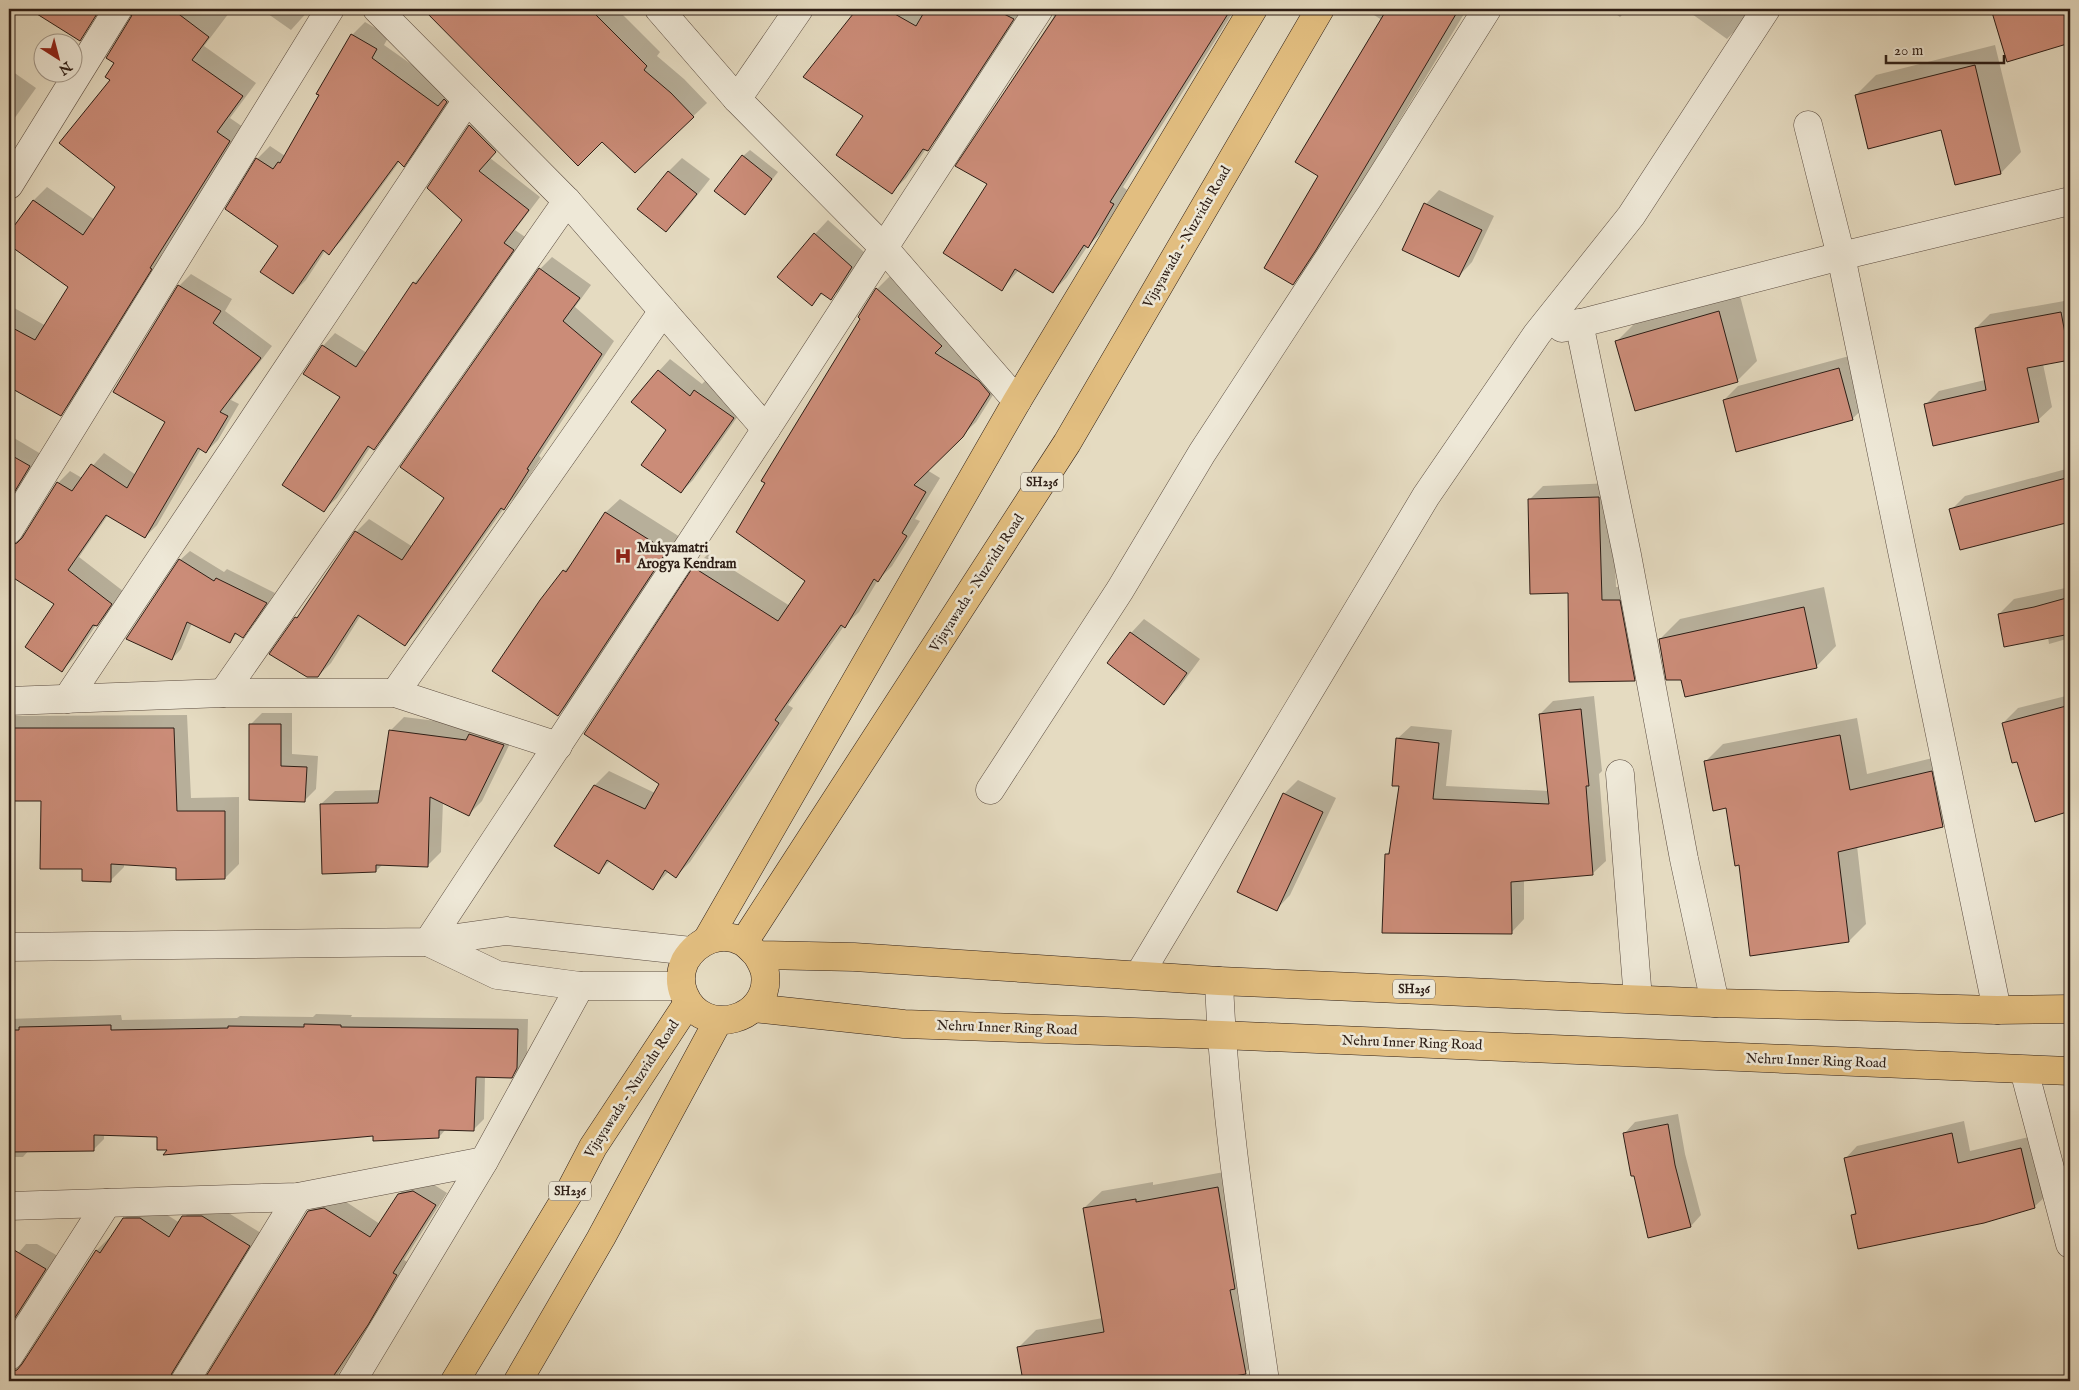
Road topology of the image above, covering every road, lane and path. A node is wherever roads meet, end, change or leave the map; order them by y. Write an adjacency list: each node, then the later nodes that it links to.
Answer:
1 (118, 9): 14 (street)
2 (330, 9): 24 (street)
3 (377, 9): 12 (street)
4 (659, 9): 11 (street)
5 (799, 9): 11 (street)
6 (1039, 9): 17 (street)
7 (1253, 9): 22 (main road, SH236)
8 (1320, 9): 35 (main road, Vijayawada - Nuzvidu Road / SH236)
9 (1487, 9): 31 (street)
10 (1766, 9): 21 (street)
11 (737, 99): 17 (street)
12 (467, 100): 15 (street); 27 (street)
13 (1808, 125): 18 (street)
14 (9, 185)
15 (567, 201): 19 (street); 25 (street)
16 (2070, 201): 18 (street)
17 (884, 248): 22 (street); 23 (street)
18 (1841, 256): 20 (street); 44 (street)
19 (663, 311): 23 (street); 26 (street)
20 (1579, 323): 21 (street); 41 (street)
21 (1538, 334): 36 (street)
22 (1017, 401): 33 (main road, SH236)
23 (766, 430): 29 (street)
24 (9, 530)
25 (223, 693): 26 (street); 27 (street)
26 (395, 693): 29 (street)
27 (67, 699): 28 (street)
28 (9, 701)
29 (558, 746): 32 (street)
30 (1620, 774): 40 (street)
31 (990, 790)
32 (428, 942): 33 (street); 34 (street); 38 (street)
33 (699, 945): 35 (main road, SH236); 39 (main road, SH236)
34 (9, 947)
35 (751, 949): 36 (main road, SH236); 42 (main road)
36 (1138, 975): 37 (main road, SH236)
37 (1219, 981): 40 (main road, SH236); 46 (street)
38 (580, 986): 39 (street); 49 (street)
39 (684, 994): 45 (main road); 57 (main road, Vijayawada - Nuzvidu Road / SH236)
40 (1638, 999): 41 (main road, SH236)
41 (1715, 1003): 44 (main road, SH236)
42 (754, 1008): 45 (main road); 46 (main road, Nehru Inner Ring Road)
43 (2070, 1009): 44 (main road, SH236)
44 (1997, 1010)
45 (718, 1021): 58 (main road)
46 (1221, 1035): 47 (main road, Nehru Inner Ring Road); 59 (street)
47 (2024, 1070): 48 (main road, Nehru Inner Ring Road); 53 (street)
48 (2070, 1071)
49 (484, 1162): 50 (street); 56 (street)
50 (298, 1197): 51 (street); 55 (street)
51 (106, 1203): 52 (street); 54 (street)
52 (9, 1206)
53 (2070, 1244)
54 (9, 1356)
55 (185, 1381)
56 (352, 1381)
57 (455, 1381)
58 (518, 1381)
59 (1265, 1381)

